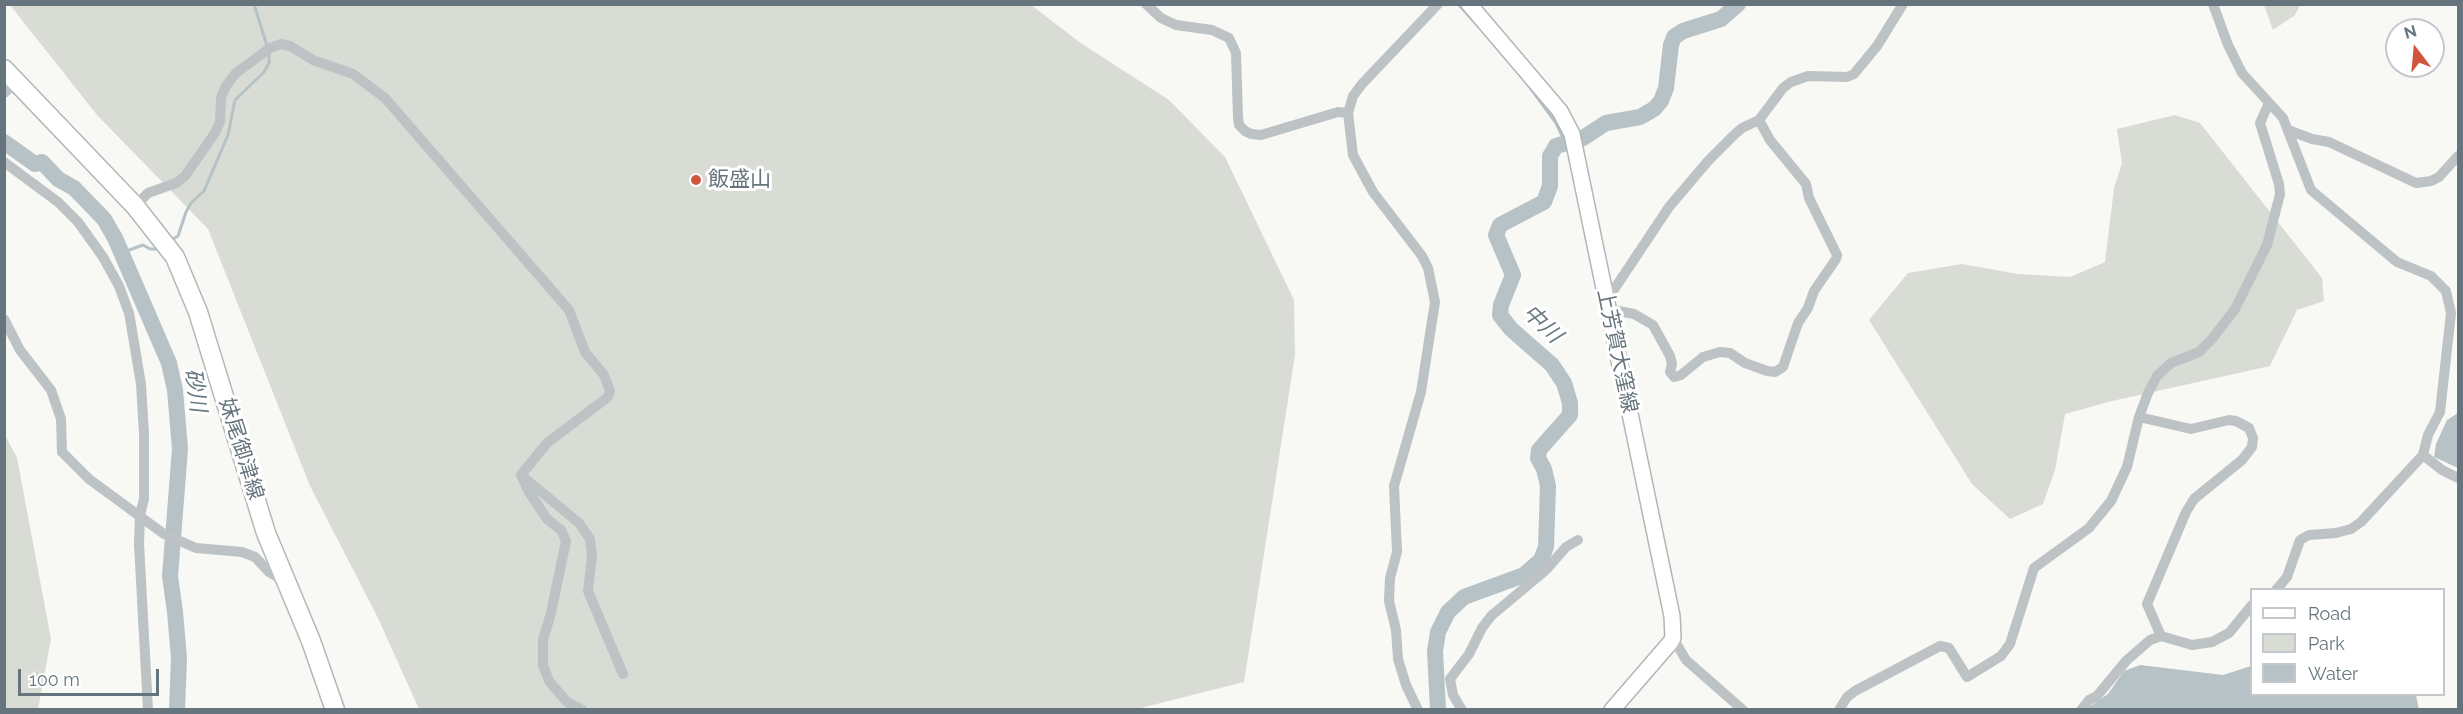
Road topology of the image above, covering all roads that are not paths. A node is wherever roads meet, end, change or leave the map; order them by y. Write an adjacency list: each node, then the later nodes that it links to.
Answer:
1 (1146, 4): 8 (street)
2 (1438, 4): 8 (street)
3 (1469, 4): 14 (main road, 上芳賀大窪線)
4 (1904, 4): 9 (street)
5 (2213, 4): 7 (street)
6 (8, 81): 13 (main road, 妹尾御津線)
7 (2270, 103): 10 (street); 16 (street)
8 (1348, 112): 31 (street)
9 (1759, 120): 14 (street); 14 (street)
10 (2288, 130): 11 (street); 17 (street)
11 (2458, 156)
12 (4, 162): 20 (street)
13 (135, 206): 18 (street); 22 (main road, 妹尾御津線)
14 (1607, 302): 26 (main road, 上芳賀大窪線)
15 (4, 318): 20 (street)
16 (2139, 417): 25 (street); 35 (street)
17 (2423, 455): 19 (street); 23 (street)
18 (521, 475): 27 (street); 30 (street)
19 (2458, 478)
20 (140, 515): 22 (street); 28 (street)
21 (1578, 540): 32 (street)
22 (287, 583): 29 (main road, 妹尾御津線)
23 (2278, 588)
24 (2250, 607): 25 (street)
25 (2161, 636): 36 (street)
26 (1673, 638): 33 (main road); 34 (street)
27 (623, 674)
28 (148, 710)
29 (335, 710)
30 (582, 710)
31 (1418, 710)
32 (1462, 710)
33 (1612, 710)
34 (1743, 710)
35 (1839, 710)
36 (2081, 710)

